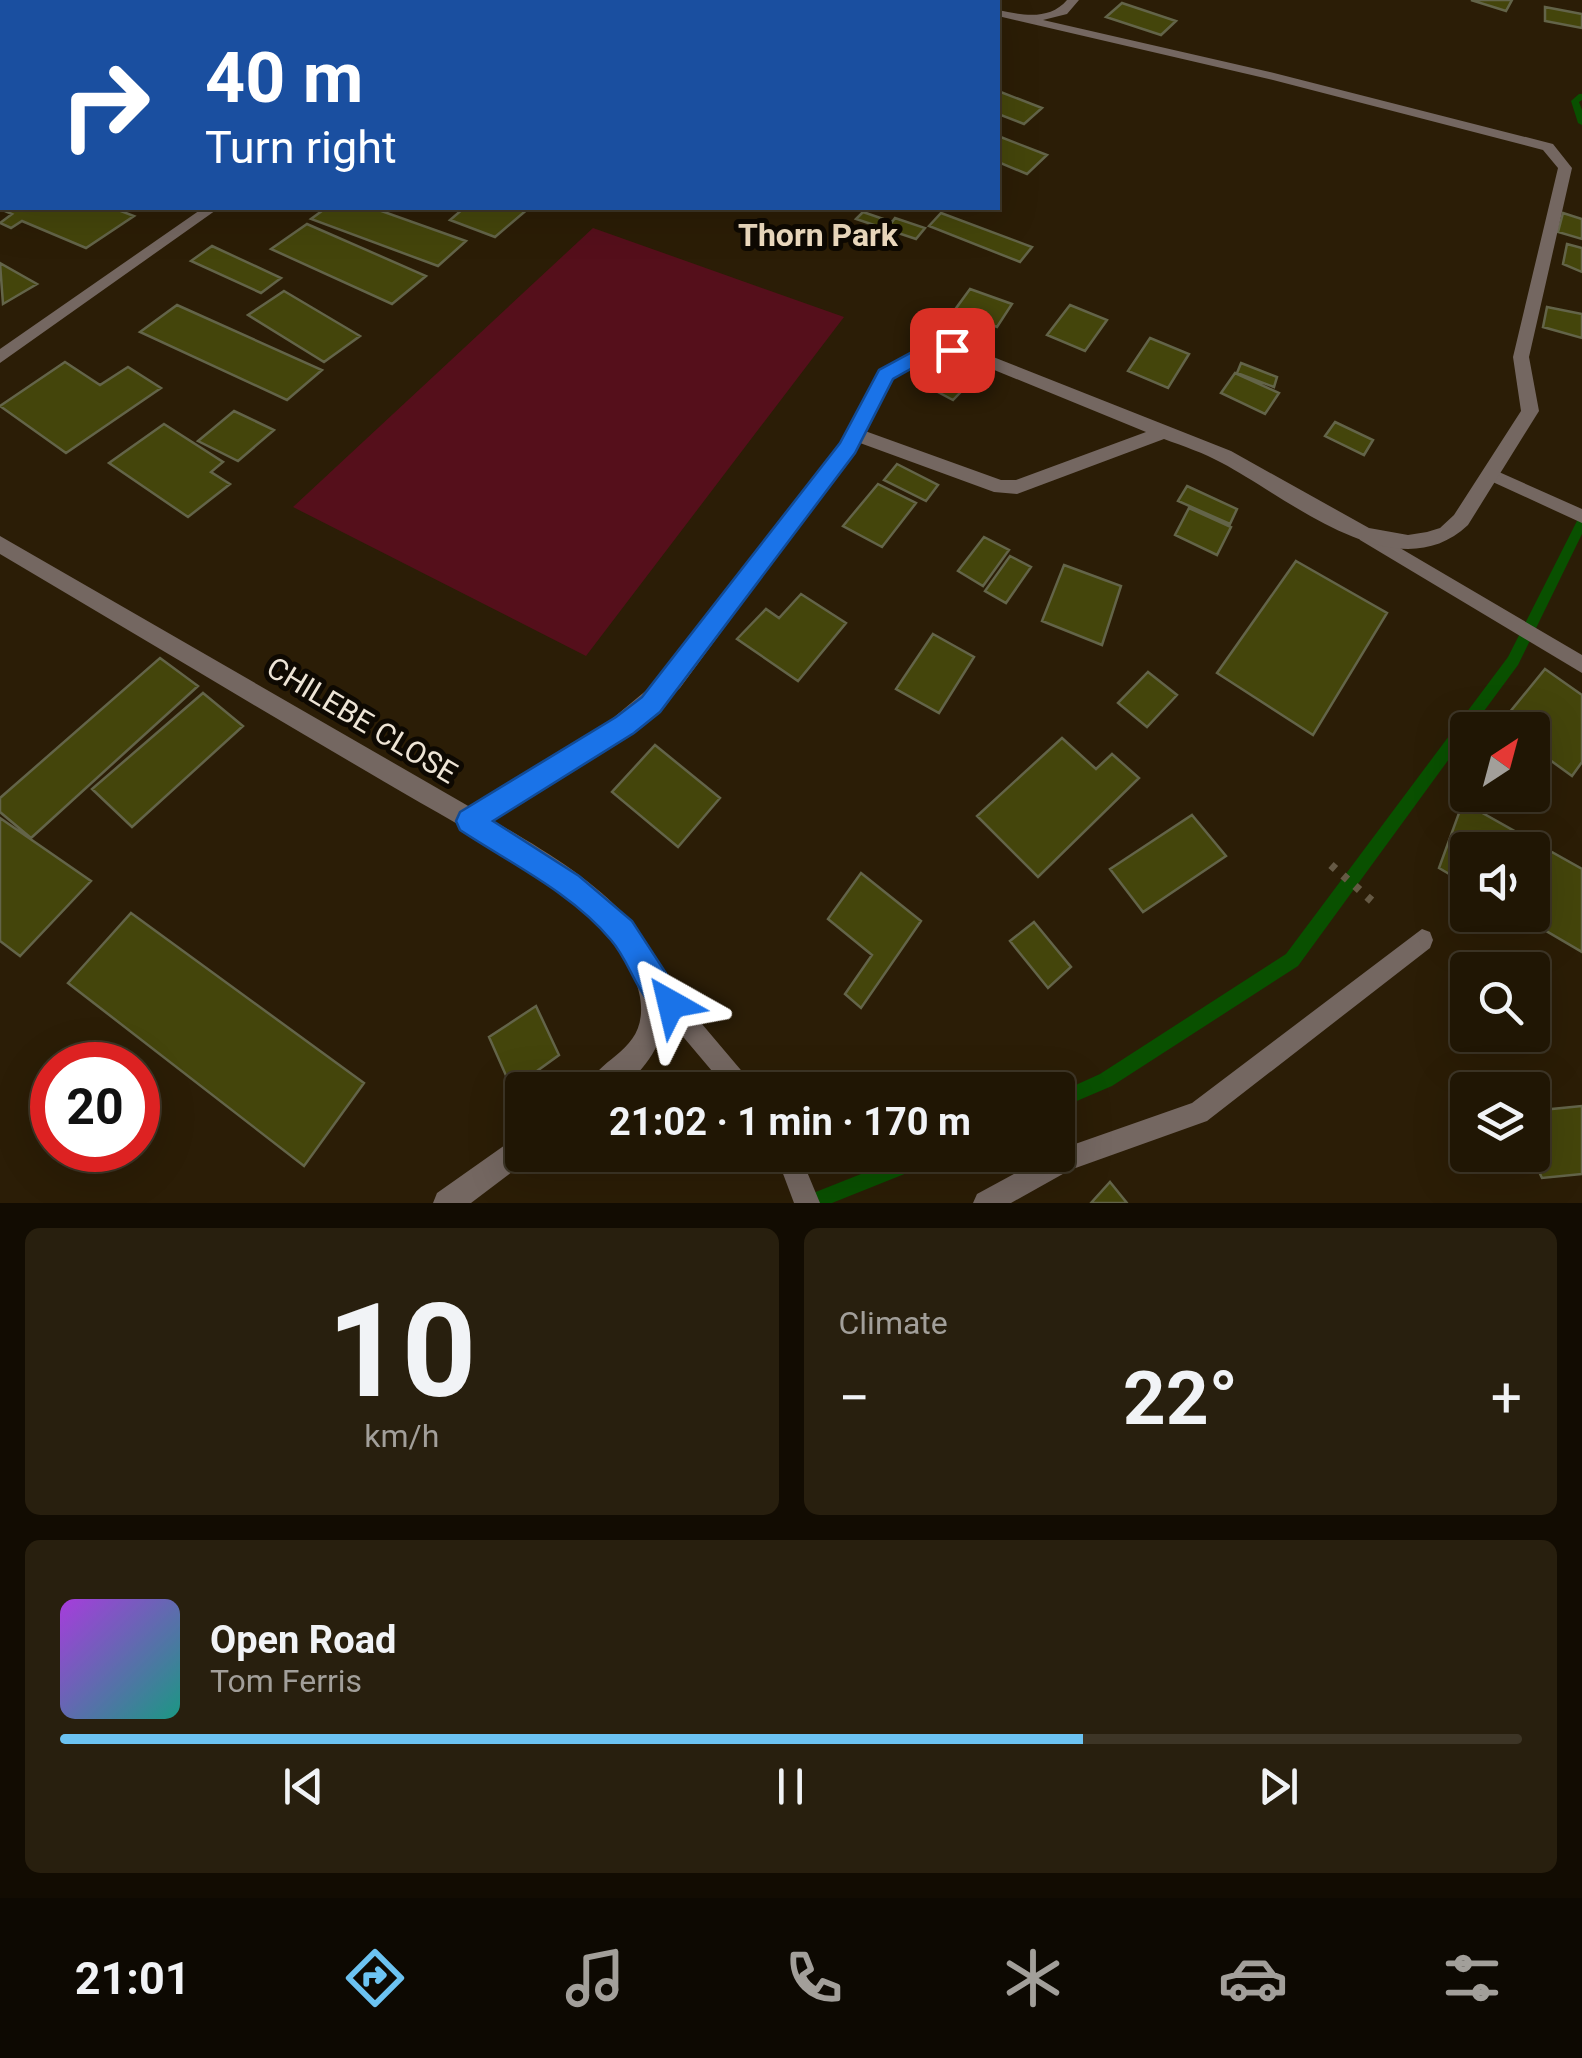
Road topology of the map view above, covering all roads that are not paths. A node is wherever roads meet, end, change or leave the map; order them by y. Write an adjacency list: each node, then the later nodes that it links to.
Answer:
1 (1073, 0): 3 (street)
2 (1000, 14): 3 (street)
3 (1018, 18): 8 (street)
4 (209, 210): 5 (street)
5 (0, 357)
6 (1166, 431): 7 (street); 7 (street); 10 (street)
7 (855, 434): 13 (street)
8 (1490, 474): 9 (lane); 10 (street)
9 (1576, 514)
10 (1366, 534): 12 (lane)
11 (0, 544): 13 (street, CHILEBE CLOSE)
12 (1582, 665)
13 (469, 821): 15 (street, CHILEBE CLOSE)
14 (1422, 940): 22 (lane)
15 (650, 980): 16 (street, CHILEBE CLOSE); 17 (lane)
16 (617, 1072)
17 (729, 1072)
18 (505, 1160): 20 (street)
19 (795, 1172): 21 (lane)
20 (447, 1203)
21 (807, 1203)
22 (986, 1203)

